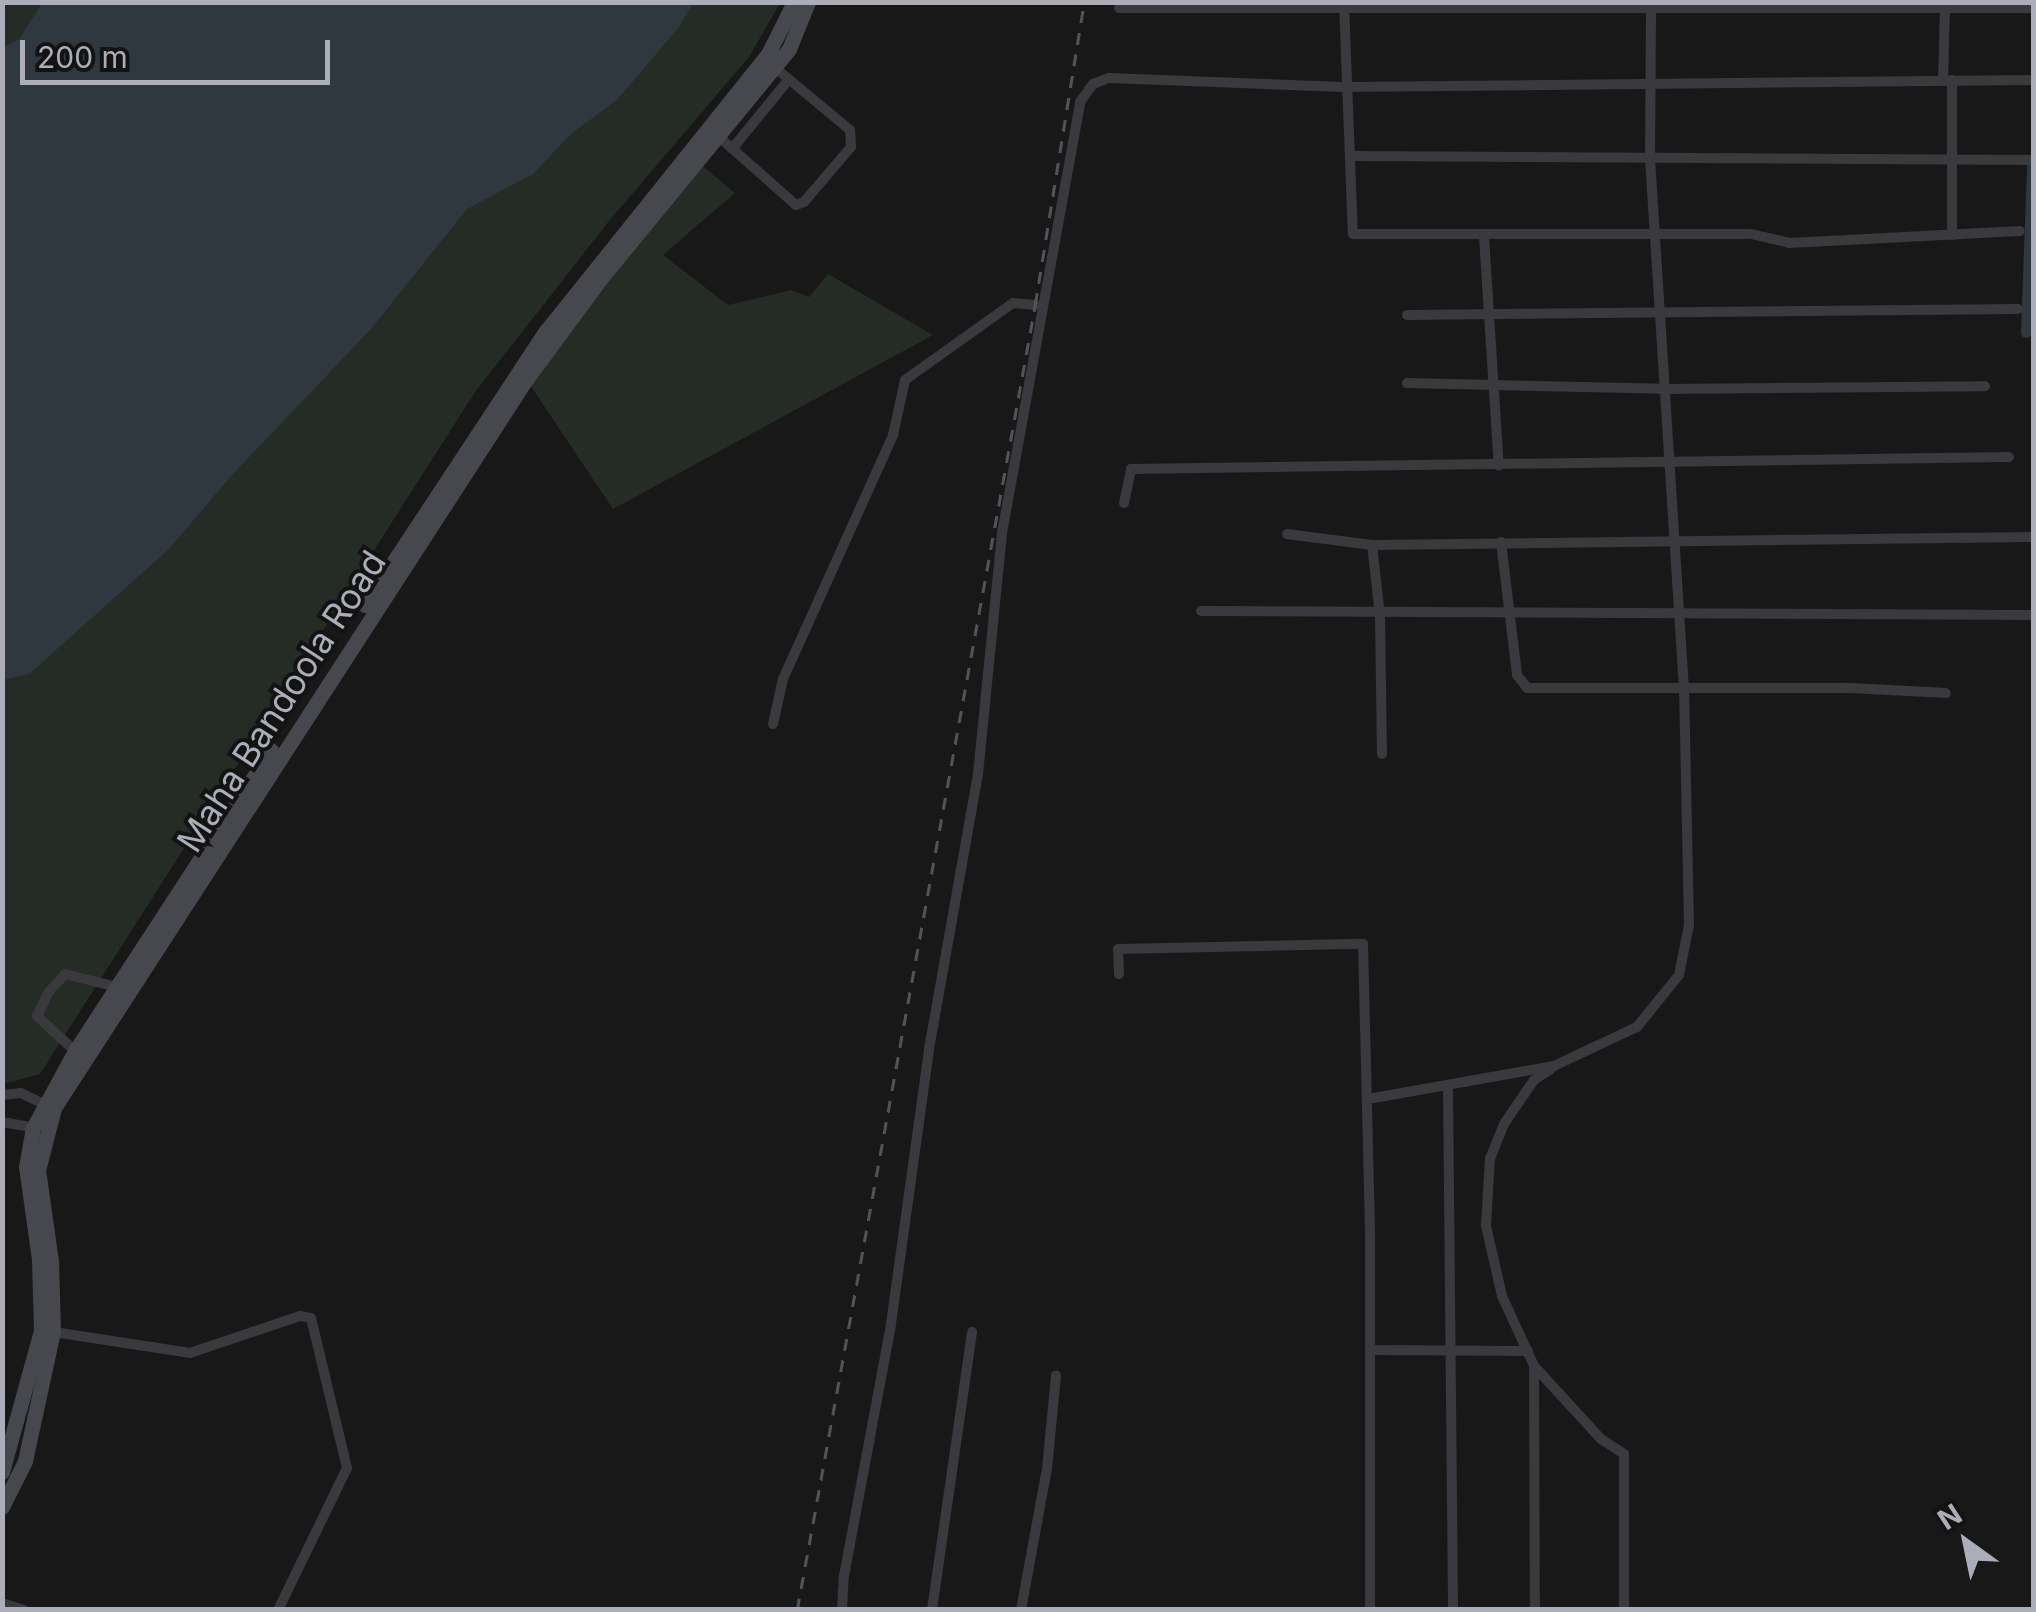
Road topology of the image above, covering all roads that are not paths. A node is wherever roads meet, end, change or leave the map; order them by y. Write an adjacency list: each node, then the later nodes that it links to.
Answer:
1 (794, 2): 52 (main road, Maha Bandoola Road)
2 (808, 2): 8 (main road, Maha Bandoola Road)
3 (1651, 4): 4 (street); 7 (street); 12 (street)
4 (1344, 5): 5 (street); 13 (street)
5 (1119, 8)
6 (2034, 8): 7 (street)
7 (1946, 9): 10 (street)
8 (774, 67): 9 (street); 14 (main road, Maha Bandoola Road)
9 (789, 79): 15 (street); 15 (street)
10 (1948, 80): 11 (street); 12 (street); 17 (street)
11 (2034, 80)
12 (1649, 82): 13 (street); 18 (street)
13 (1344, 87): 16 (street); 73 (street)
14 (718, 136): 15 (street); 58 (main road, Maha Bandoola Road)
15 (732, 149)
16 (1351, 156): 18 (street); 23 (street)
17 (1950, 158): 18 (street); 19 (street); 22 (street)
18 (1650, 159): 20 (street)
19 (2034, 160)
20 (1654, 232): 22 (street); 23 (street); 28 (street)
21 (2020, 232): 22 (street)
22 (1952, 235)
23 (1484, 237): 26 (street)
24 (1034, 305): 49 (street)
25 (2018, 309): 28 (street)
26 (1486, 311): 27 (street); 28 (street); 30 (street)
27 (1407, 315)
28 (1660, 316): 32 (street)
29 (1407, 383): 30 (street)
30 (1495, 385): 32 (street); 35 (street)
31 (1985, 386): 32 (street)
32 (1664, 389): 34 (street)
33 (2009, 457): 34 (street)
34 (1668, 462): 35 (street); 39 (street)
35 (1499, 466): 36 (street)
36 (1124, 502)
37 (1287, 534): 41 (street)
38 (2034, 537): 39 (street)
39 (1673, 538): 40 (street); 44 (street)
40 (1501, 542): 41 (street); 43 (street)
41 (1372, 544): 45 (street)
42 (1201, 611): 45 (street)
43 (1509, 612): 44 (street); 45 (street); 47 (street)
44 (1678, 612): 46 (street); 47 (street)
45 (1380, 615): 50 (street)
46 (2034, 615)
47 (1684, 689): 48 (street); 54 (street)
48 (1946, 693)
49 (773, 724)
50 (1382, 754)
51 (1119, 974): 57 (street)
52 (118, 987): 53 (main road, Maha Bandoola Road); 53 (street)
53 (76, 1051): 58 (main road, Maha Bandoola Road)
54 (1554, 1066): 55 (street); 65 (street)
55 (1448, 1084): 57 (street); 64 (street)
56 (3, 1091): 58 (street)
57 (1368, 1099): 63 (street)
58 (49, 1106): 60 (main road, Maha Bandoola Road)
59 (2, 1122): 60 (street)
60 (40, 1128): 61 (main road, Maha Bandoola Road)
61 (47, 1331): 68 (main road, Maha Bandoola Road); 69 (main road, Maha Bandoola Road); 72 (street)
62 (972, 1332): 74 (street)
63 (1370, 1350): 64 (street); 76 (street)
64 (1451, 1350): 65 (street); 77 (street)
65 (1528, 1351): 66 (street)
66 (1534, 1366): 78 (street); 79 (street)
67 (1056, 1375): 75 (street)
68 (2, 1472)
69 (2, 1507)
70 (2, 1603): 71 (street)
71 (24, 1610)
72 (278, 1610)
73 (842, 1610)
74 (932, 1610)
75 (1020, 1610)
76 (1370, 1610)
77 (1453, 1610)
78 (1535, 1610)
79 (1624, 1610)

